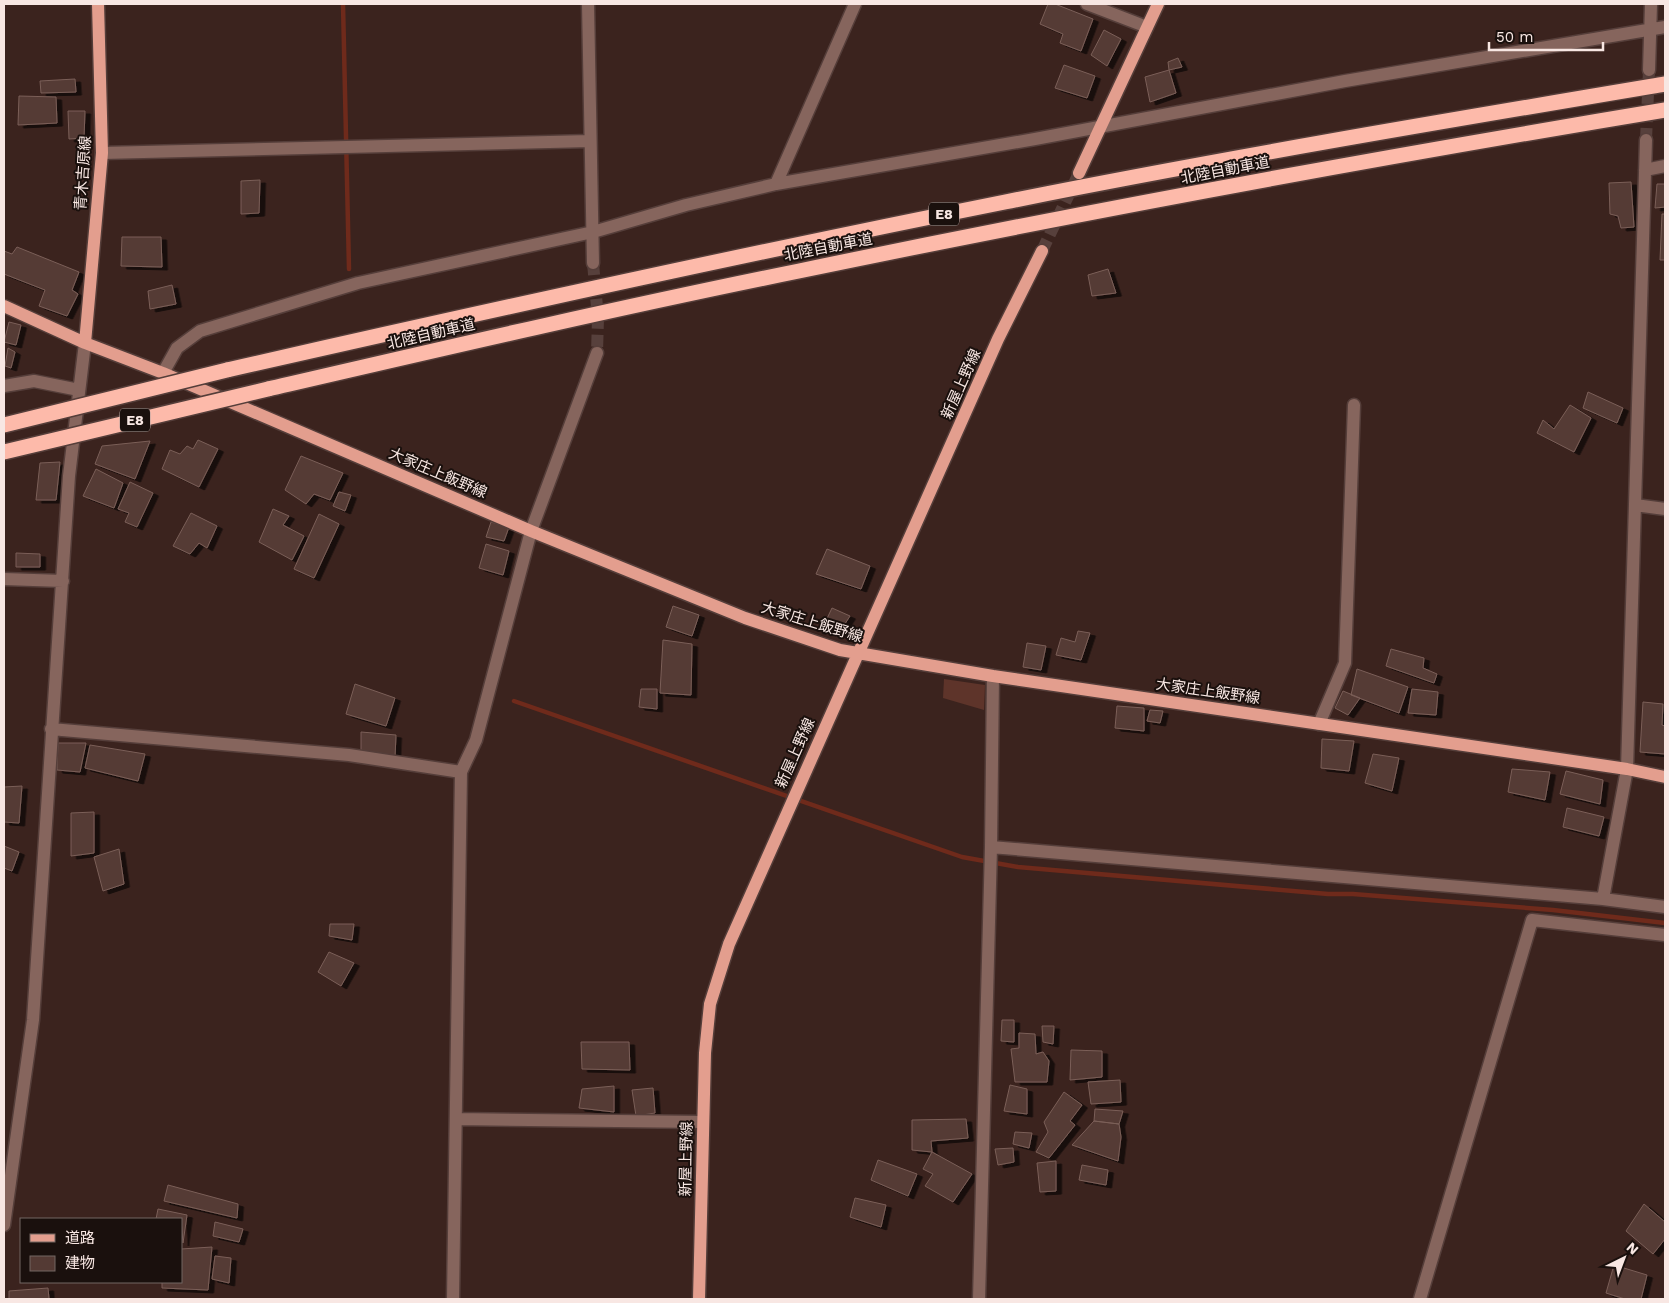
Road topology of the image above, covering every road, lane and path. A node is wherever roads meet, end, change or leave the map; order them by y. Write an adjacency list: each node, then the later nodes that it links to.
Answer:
1 (98, 4): 16 (main road, 青木吉原線)
2 (588, 4): 15 (street)
3 (856, 4): 20 (street)
4 (1087, 4): 7 (street)
5 (1158, 4): 7 (main road)
6 (1651, 4): 9 (street)
7 (1147, 27): 13 (main road)
8 (1665, 27): 9 (street)
9 (1650, 29): 10 (street); 13 (street)
10 (1648, 70)
11 (1665, 84): 31 (highway, 北陸自動車道 / E8, bridge)
12 (1665, 110): 32 (highway, 北陸自動車道 / E8, bridge)
13 (1102, 126): 19 (main road); 20 (street)
14 (1646, 140): 18 (street)
15 (590, 141): 16 (street); 21 (street)
16 (102, 153): 25 (main road, 青木吉原線)
17 (1665, 166): 18 (street)
18 (1645, 170): 33 (street)
19 (1080, 173)
20 (776, 184): 21 (street)
21 (593, 232): 23 (street); 27 (street)
22 (1042, 251): 38 (main road, 新屋上野線)
23 (594, 263)
24 (4, 306): 25 (main road, 大家庄上飯野線)
25 (85, 343): 27 (main road, 大家庄上飯野線); 29 (street)
26 (597, 353): 35 (street)
27 (163, 372): 35 (main road, 大家庄上飯野線)
28 (4, 386): 29 (street)
29 (79, 390): 37 (street)
30 (1354, 404): 40 (street)
31 (4, 425)
32 (4, 452)
33 (1635, 505): 34 (street); 42 (street)
34 (1665, 510)
35 (531, 531): 38 (main road, 大家庄上飯野線); 43 (street)
36 (4, 578): 37 (street)
37 (62, 581): 41 (street)
38 (858, 653): 39 (main road, 大家庄上飯野線); 50 (main road, 新屋上野線)
39 (993, 676): 40 (main road, 大家庄上飯野線); 45 (street)
40 (1319, 724): 42 (main road, 大家庄上飯野線)
41 (50, 729): 43 (street); 51 (street)
42 (1627, 769): 44 (main road, 大家庄上飯野線); 46 (street)
43 (461, 772): 49 (street)
44 (1665, 777)
45 (991, 846): 46 (street); 54 (street)
46 (1603, 899): 47 (street)
47 (1665, 907)
48 (1665, 935): 55 (street)
49 (456, 1119): 50 (street); 52 (street)
50 (703, 1122): 53 (main road, 新屋上野線)
51 (4, 1225)
52 (453, 1299)
53 (699, 1299)
54 (979, 1299)
55 (1420, 1299)

